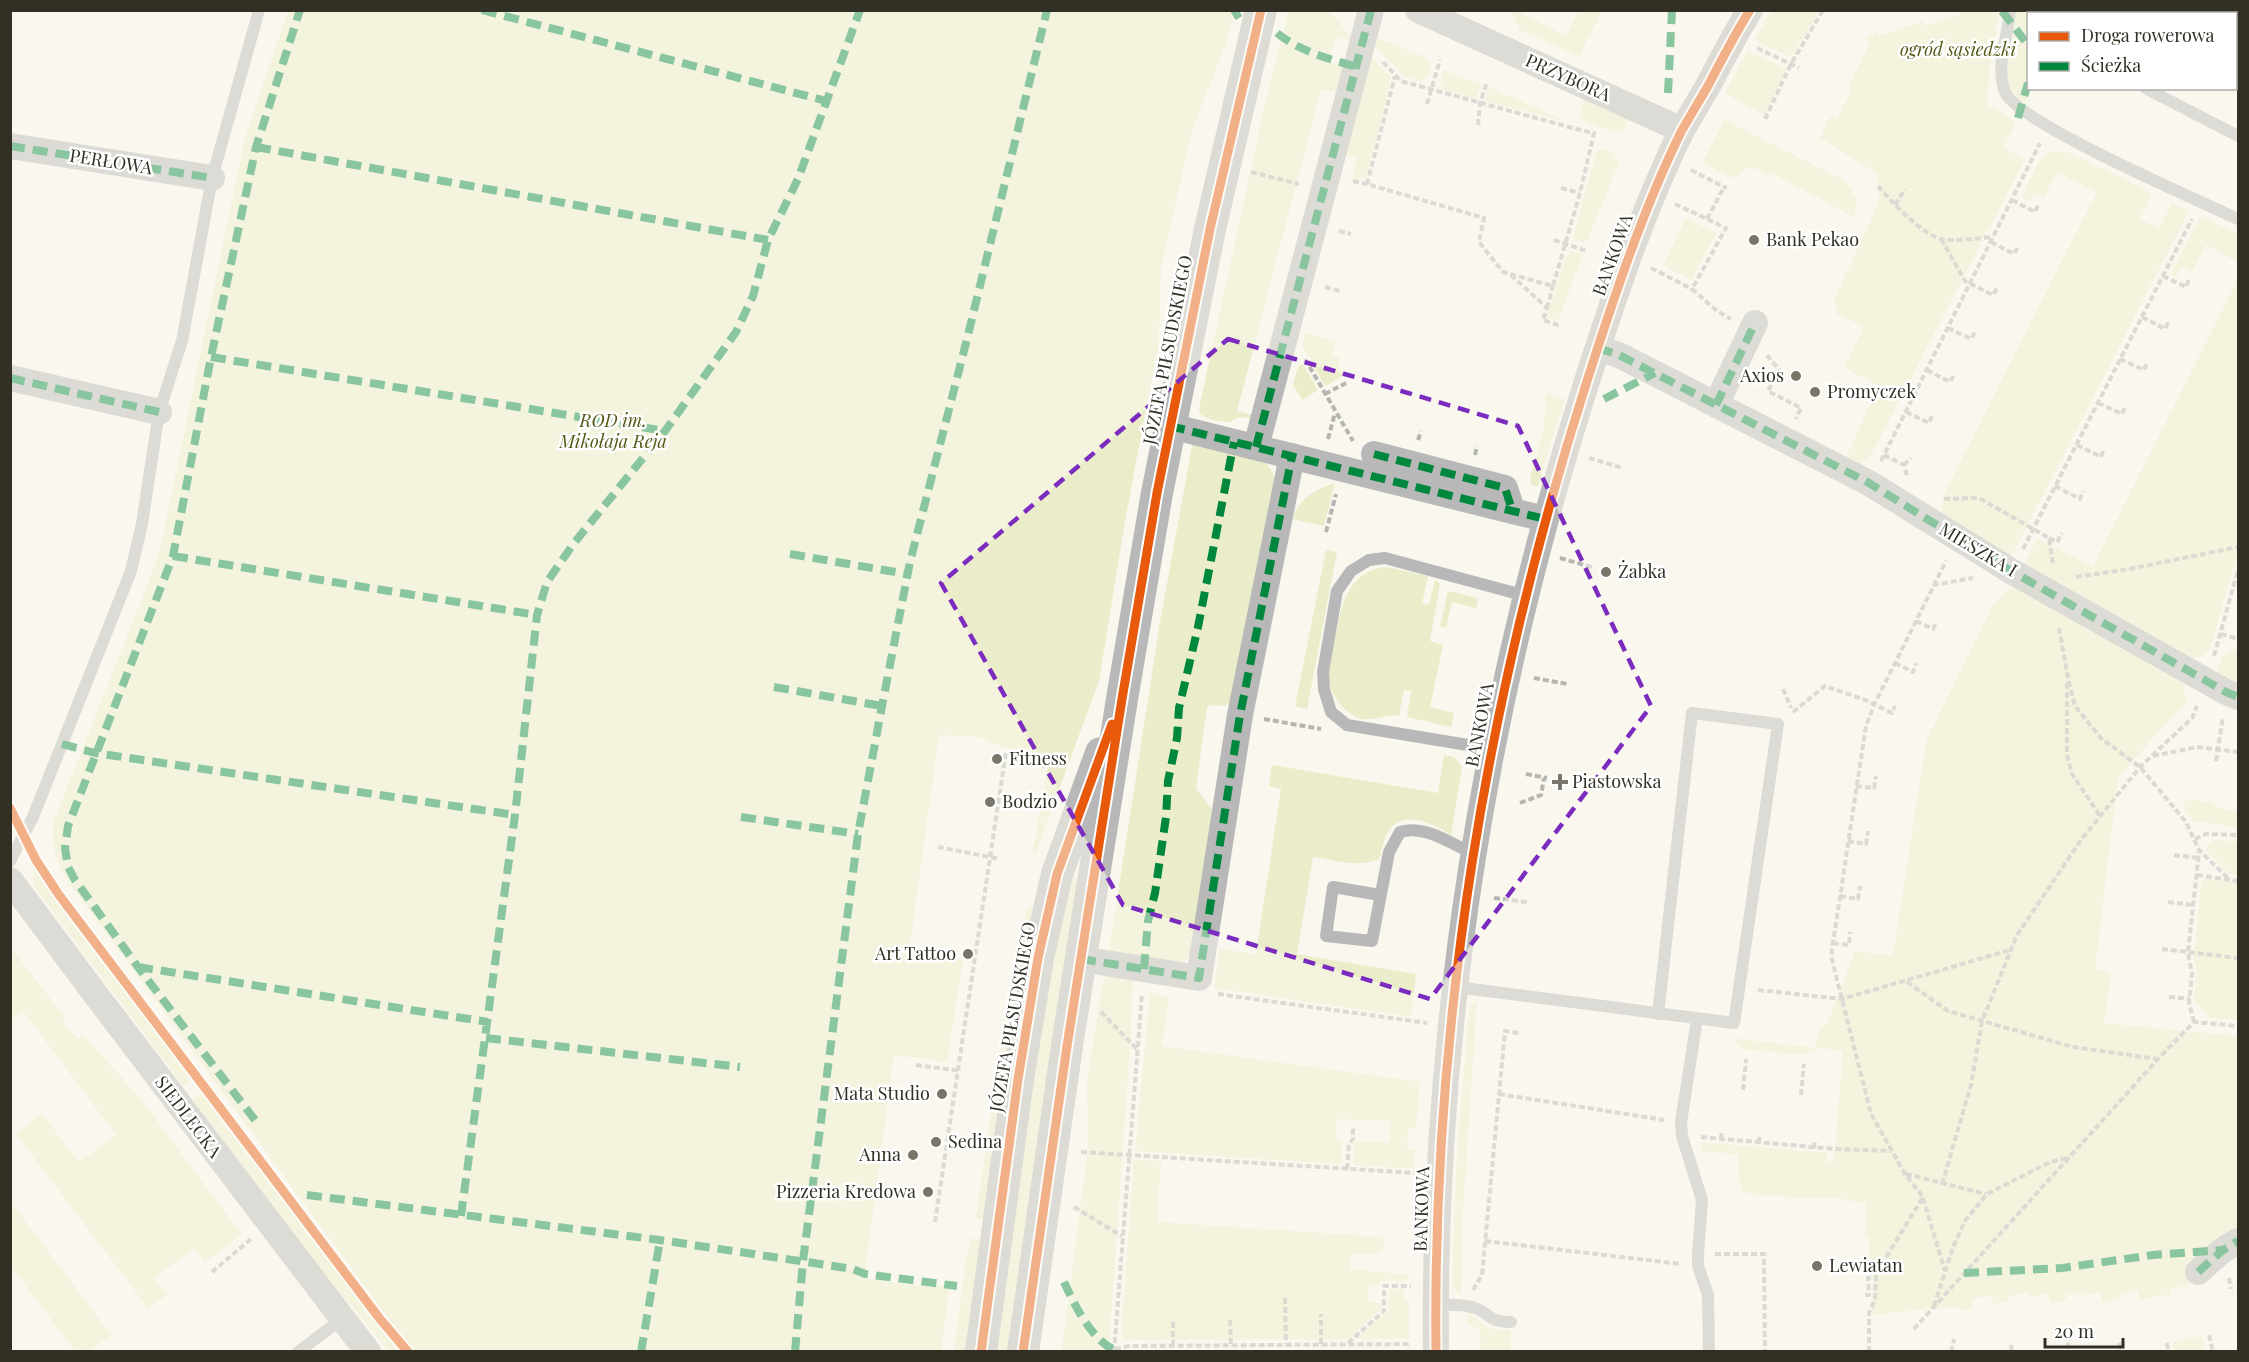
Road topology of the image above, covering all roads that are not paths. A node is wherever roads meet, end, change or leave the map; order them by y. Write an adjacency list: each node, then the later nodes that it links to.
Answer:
1 (259, 10): 11 (lane)
2 (1261, 10): 18 (street, JÓZEFA PIŁSUDSKIEGO)
3 (1371, 10): 19 (street)
4 (1418, 10): 8 (street, PRZYBORA)
5 (1750, 10): 8 (street)
6 (2010, 10): 12 (lane)
7 (2149, 90): 9 (lane)
8 (1682, 130): 14 (street, BANKOWA)
9 (2238, 136)
10 (10, 146): 11 (street, PERŁOWA)
11 (212, 178): 17 (lane)
12 (2238, 219)
13 (1755, 322): 16 (street)
14 (1598, 348): 16 (street, MIESZKA I); 23 (street, BANKOWA)
15 (10, 378): 17 (street)
16 (1716, 405): 25 (street, MIESZKA I)
17 (159, 412): 29 (lane)
18 (1170, 426): 19 (street); 26 (street, JÓZEFA PIŁSUDSKIEGO)
19 (1256, 447): 21 (street)
20 (1374, 454): 22 (street)
21 (1292, 456): 22 (street); 32 (street)
22 (1512, 510): 23 (street)
23 (1545, 519): 24 (street, BANKOWA)
24 (1526, 596): 27 (street, BANKOWA); 27 (lane)
25 (2224, 690)
26 (1122, 699): 32 (street, JÓZEFA PIŁSUDSKIEGO); 44 (street, JÓZEFA PIŁSUDSKIEGO)
27 (1492, 749): 28 (street, BANKOWA)
28 (1474, 854): 31 (lane); 33 (street, BANKOWA)
29 (10, 861)
30 (10, 880): 39 (street, SIEDLECKA)
31 (1380, 895): 31 (lane)
32 (1081, 959): 45 (street, JÓZEFA PIŁSUDSKIEGO)
33 (1456, 987): 34 (lane); 38 (street, BANKOWA)
34 (1658, 1014): 35 (lane); 35 (lane)
35 (1697, 1019): 46 (lane)
36 (2238, 1241): 37 (street)
37 (2198, 1272)
38 (1436, 1304): 40 (lane); 41 (street, BANKOWA)
39 (342, 1319): 42 (lane); 43 (street, SIEDLECKA)
40 (1511, 1322)
41 (1425, 1348)
42 (298, 1352)
43 (368, 1352)
44 (981, 1352)
45 (1023, 1352)
46 (1709, 1352)

